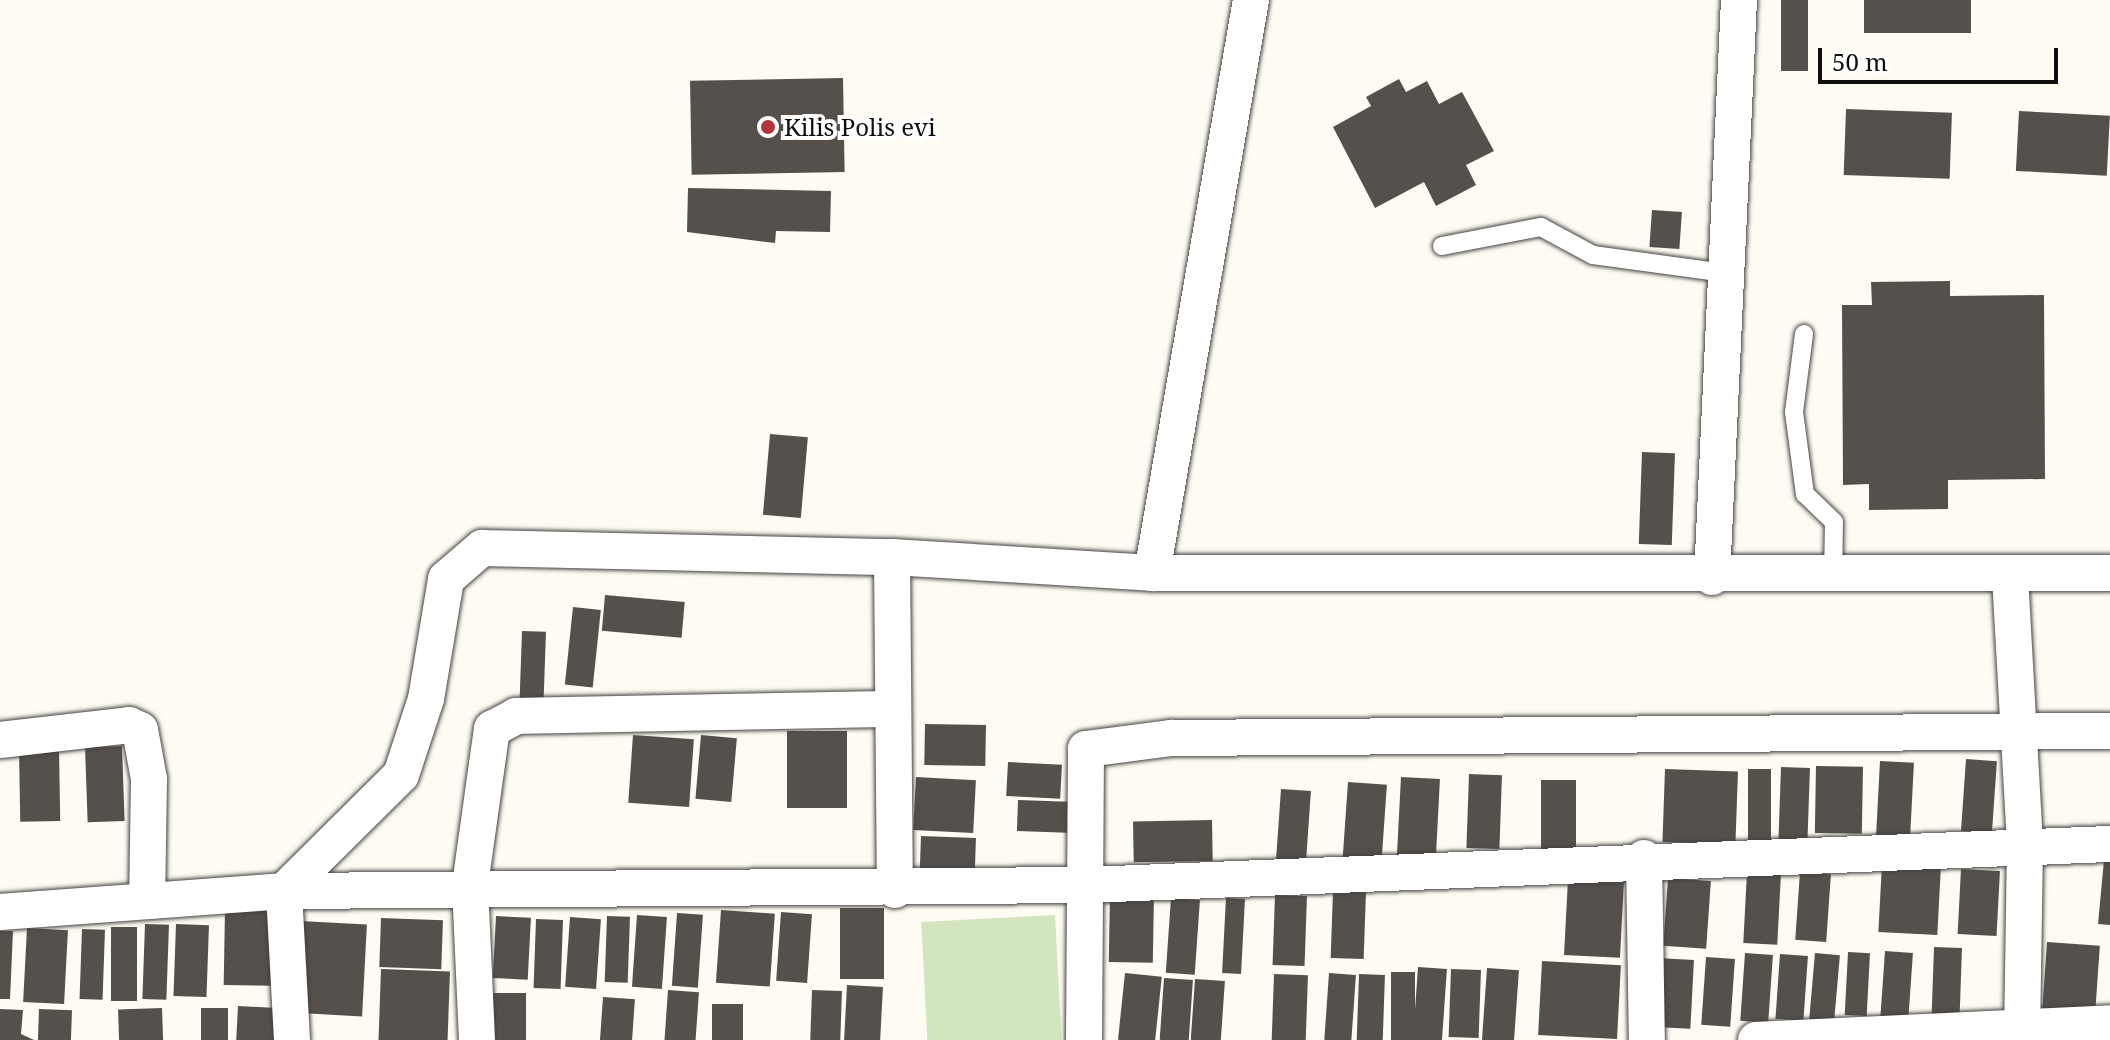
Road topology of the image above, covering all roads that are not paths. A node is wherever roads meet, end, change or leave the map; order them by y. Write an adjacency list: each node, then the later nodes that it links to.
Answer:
1 (1251, 0): 7 (street)
2 (1739, 0): 4 (street)
3 (1442, 246): 4 (lane)
4 (1724, 273): 10 (street)
5 (1804, 334): 11 (lane)
6 (892, 557): 7 (street); 12 (street); 22 (street)
7 (1152, 573): 10 (street)
8 (2110, 573): 9 (street)
9 (2010, 576): 11 (street); 14 (street)
10 (1712, 577): 11 (street)
11 (1833, 577)
12 (893, 709): 19 (street); 21 (street)
13 (2110, 731): 14 (street)
14 (2020, 732): 17 (street); 20 (street)
15 (0, 740): 23 (street)
16 (2110, 844): 17 (street)
17 (2025, 846): 18 (street); 26 (street)
18 (1644, 858): 20 (street); 30 (street)
19 (470, 885): 21 (street); 22 (street); 28 (street)
20 (1088, 885): 21 (street); 29 (street)
21 (895, 890)
22 (284, 891): 23 (street); 27 (street)
23 (147, 901): 24 (street)
24 (0, 912)
25 (2110, 1023): 26 (street)
26 (2023, 1032): 31 (street)
27 (292, 1040)
28 (477, 1040)
29 (1084, 1040)
30 (1647, 1040)
31 (1756, 1040)

